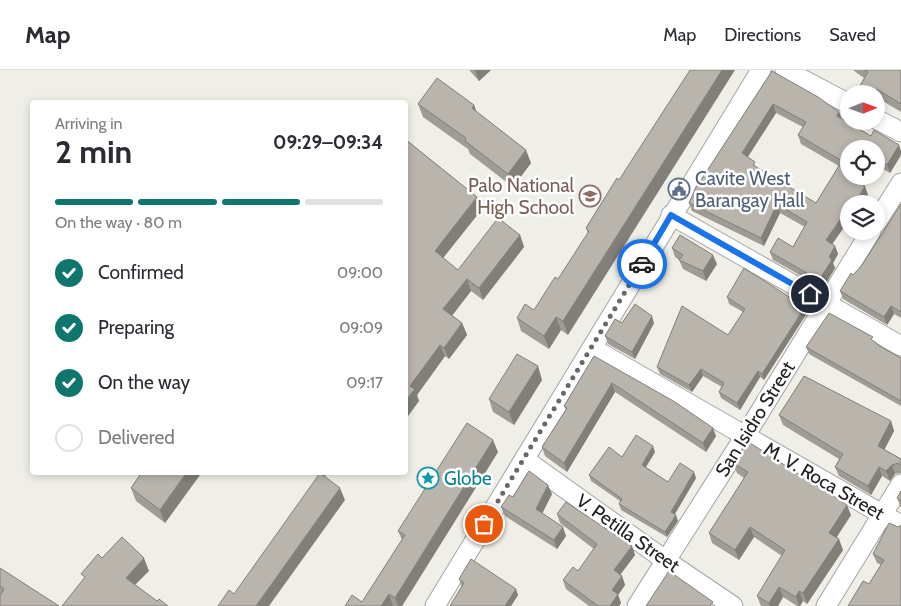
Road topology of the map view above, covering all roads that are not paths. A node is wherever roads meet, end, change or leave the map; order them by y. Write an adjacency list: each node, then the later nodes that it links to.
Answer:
1 (761, 70): 8 (street)
2 (785, 70): 3 (street)
3 (840, 99)
4 (885, 124): 5 (street)
5 (901, 132)
6 (901, 183): 7 (street)
7 (885, 209)
8 (671, 215): 10 (street); 12 (street)
9 (866, 240): 10 (street, San Isidro Street)
10 (827, 304): 11 (street); 13 (street, San Isidro Street)
11 (901, 346)
12 (592, 348): 13 (street, M. V. Roca Street); 14 (street)
13 (745, 436): 16 (street, M. V. Roca Street); 18 (street, San Isidro Street)
14 (524, 459): 18 (street, V. Petilla Street); 19 (street)
15 (901, 484): 16 (street)
16 (882, 514): 17 (street, M. V. Roca Street); 22 (street)
17 (901, 525)
18 (665, 560): 20 (street, San Isidro Street); 21 (street, V. Petilla Street)
19 (435, 606)
20 (637, 606)
21 (733, 606)
22 (826, 606)

